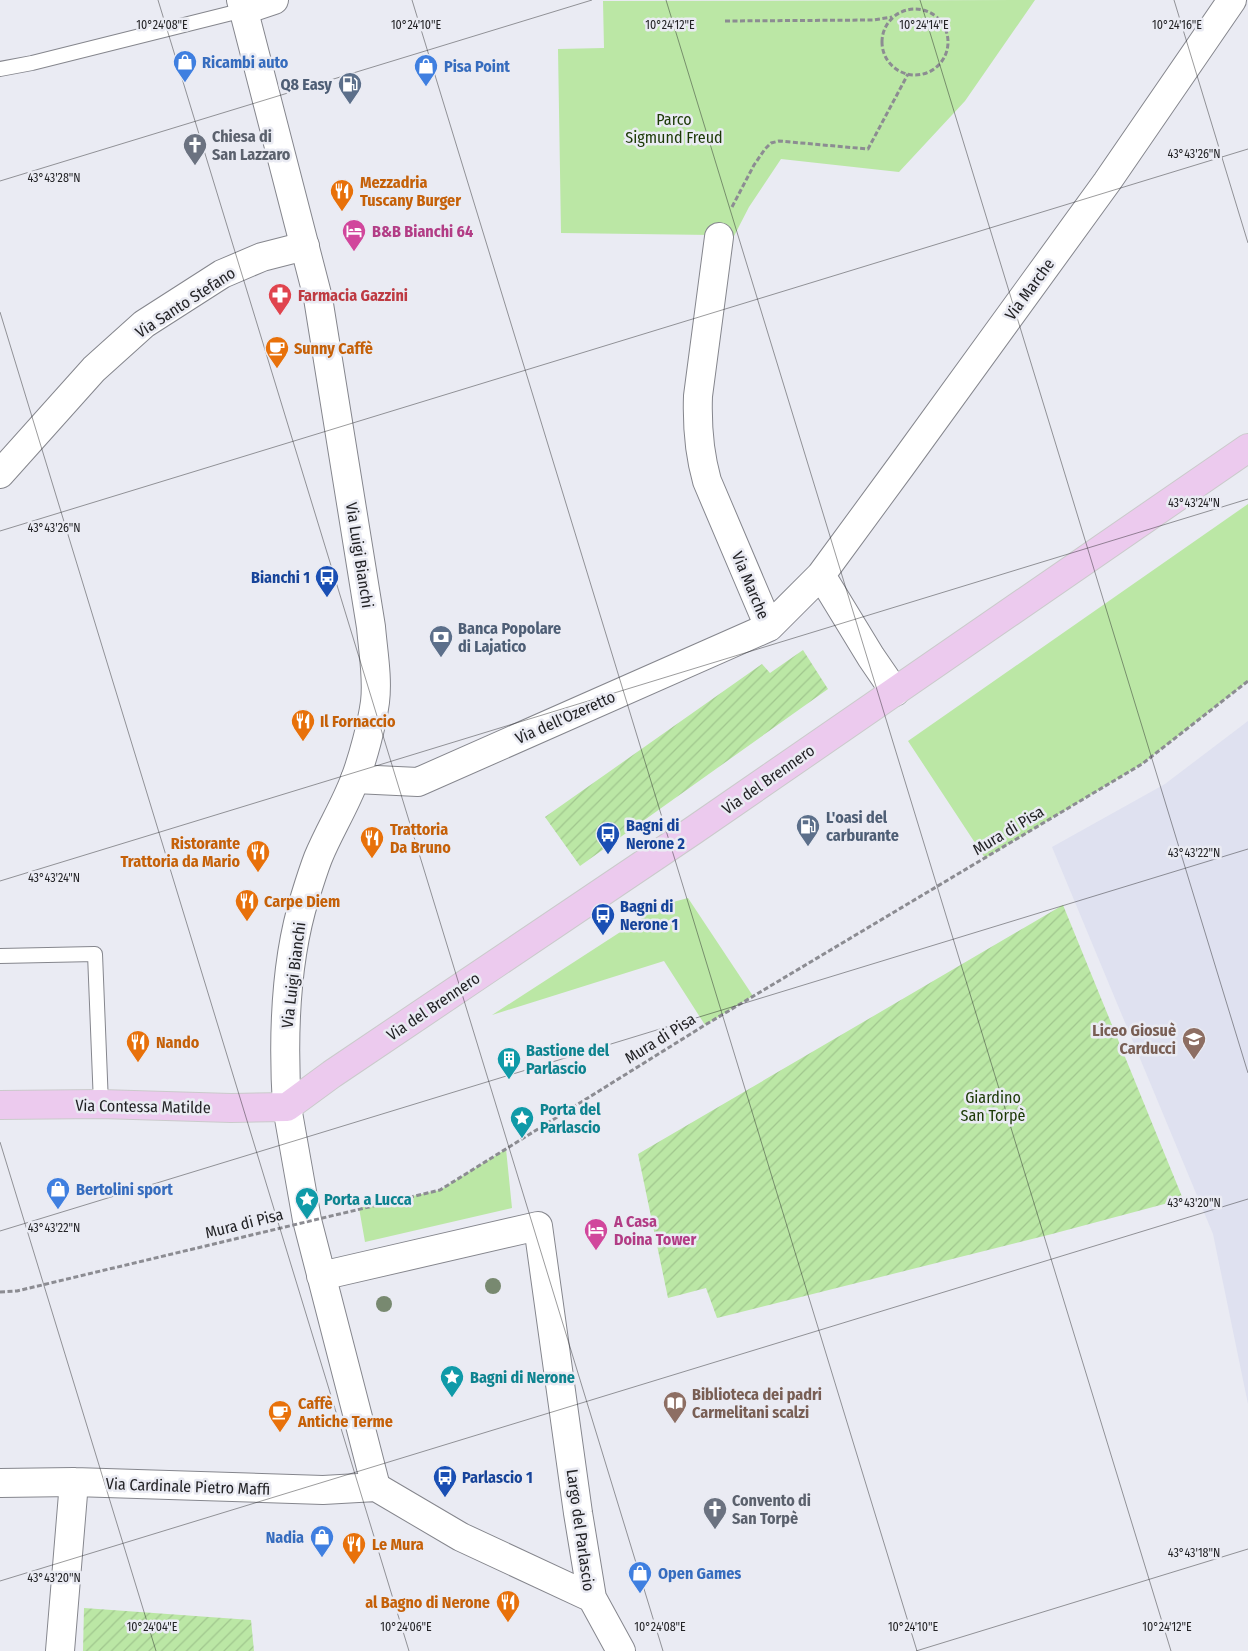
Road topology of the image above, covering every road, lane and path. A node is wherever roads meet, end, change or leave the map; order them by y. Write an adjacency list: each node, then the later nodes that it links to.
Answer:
1 (274, 0): 3 (street)
2 (1232, 0): 12 (street, Via Marche)
3 (242, 5): 6 (lane); 9 (street, Via Luigi Bianchi)
4 (892, 17): 5 (path); 7 (path); 7 (path)
5 (725, 21)
6 (0, 69)
7 (908, 74): 8 (path)
8 (719, 237): 13 (street, Via Marche)
9 (305, 246): 11 (street, Via Santo Stefano); 16 (street, Via Luigi Bianchi)
10 (1248, 448): 15 (main road, Via del Brennero)
11 (0, 474)
12 (821, 575): 13 (street, Via Marche); 15 (street)
13 (769, 627): 16 (street, Via dell'Ozeretto)
14 (1248, 680): 21 (path, Mura di Pisa, bridge)
15 (895, 692): 20 (main road, Via del Brennero)
16 (355, 779): 20 (street, Via Luigi Bianchi)
17 (0, 956): 18 (lane)
18 (101, 1104): 19 (main road, Via Contessa Matilde); 20 (main road, Via Contessa Matilde)
19 (0, 1105)
20 (287, 1107): 21 (street)
21 (307, 1220): 22 (street); 23 (path, Mura di Pisa, bridge)
22 (321, 1276): 26 (street); 27 (street, Largo del Parlascio)
23 (0, 1292)
24 (74, 1482): 25 (street, Via Cardinale Pietro Maffi); 26 (street, Via Cardinale Pietro Maffi); 28 (street)
25 (0, 1483)
26 (376, 1487): 27 (street, Largo del Parlascio)
27 (592, 1598): 29 (street)
28 (60, 1651)
29 (621, 1651)

